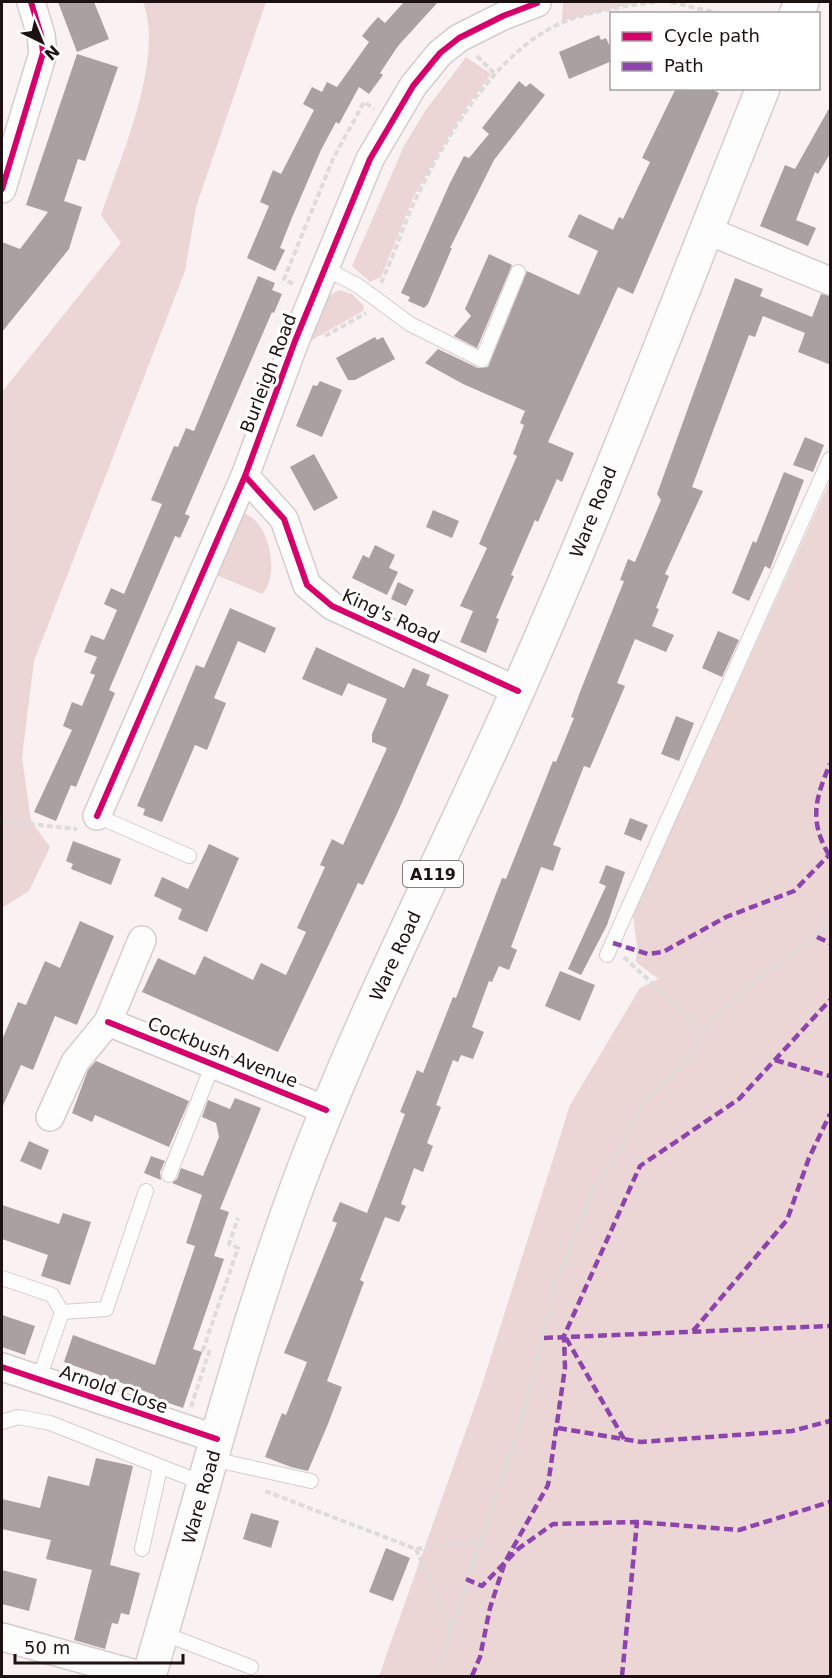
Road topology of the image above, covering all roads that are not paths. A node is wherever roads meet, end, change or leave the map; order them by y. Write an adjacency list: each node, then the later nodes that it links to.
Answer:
1 (31, 2): 4 (street)
2 (537, 3): 6 (street, Burleigh Road)
3 (762, 90): 5 (main road, Ware Road / A119)
4 (2, 189)
5 (706, 230): 8 (street); 11 (main road, Ware Road / A119)
6 (324, 268): 7 (lane); 10 (street, Burleigh Road)
7 (518, 272)
8 (831, 281)
9 (831, 459): 15 (lane)
10 (245, 476): 11 (street, King's Road); 12 (street, Burleigh Road)
11 (518, 691): 18 (main road, Ware Road / A119)
12 (97, 816): 13 (lane)
13 (189, 856)
14 (142, 940): 16 (street)
15 (609, 952)
16 (108, 1022): 17 (street, Cockbush Avenue); 19 (street)
17 (213, 1064): 18 (street, Cockbush Avenue); 20 (lane)
18 (326, 1110): 27 (main road, Ware Road / A119)
19 (51, 1117)
20 (169, 1175)
21 (146, 1191): 23 (lane)
22 (2, 1278): 23 (lane)
23 (62, 1312): 25 (lane)
24 (2, 1367): 25 (street, Arnold Close)
25 (39, 1379): 27 (street, Arnold Close)
26 (2, 1422): 28 (lane)
27 (211, 1461): 28 (lane); 29 (lane); 31 (main road, Ware Road / A119)
28 (160, 1468): 30 (lane)
29 (311, 1481)
30 (142, 1549)
31 (162, 1633): 33 (lane); 35 (main road, Ware Road / A119)
32 (2, 1637): 34 (street)
33 (251, 1667)
34 (143, 1677)
35 (149, 1677)

